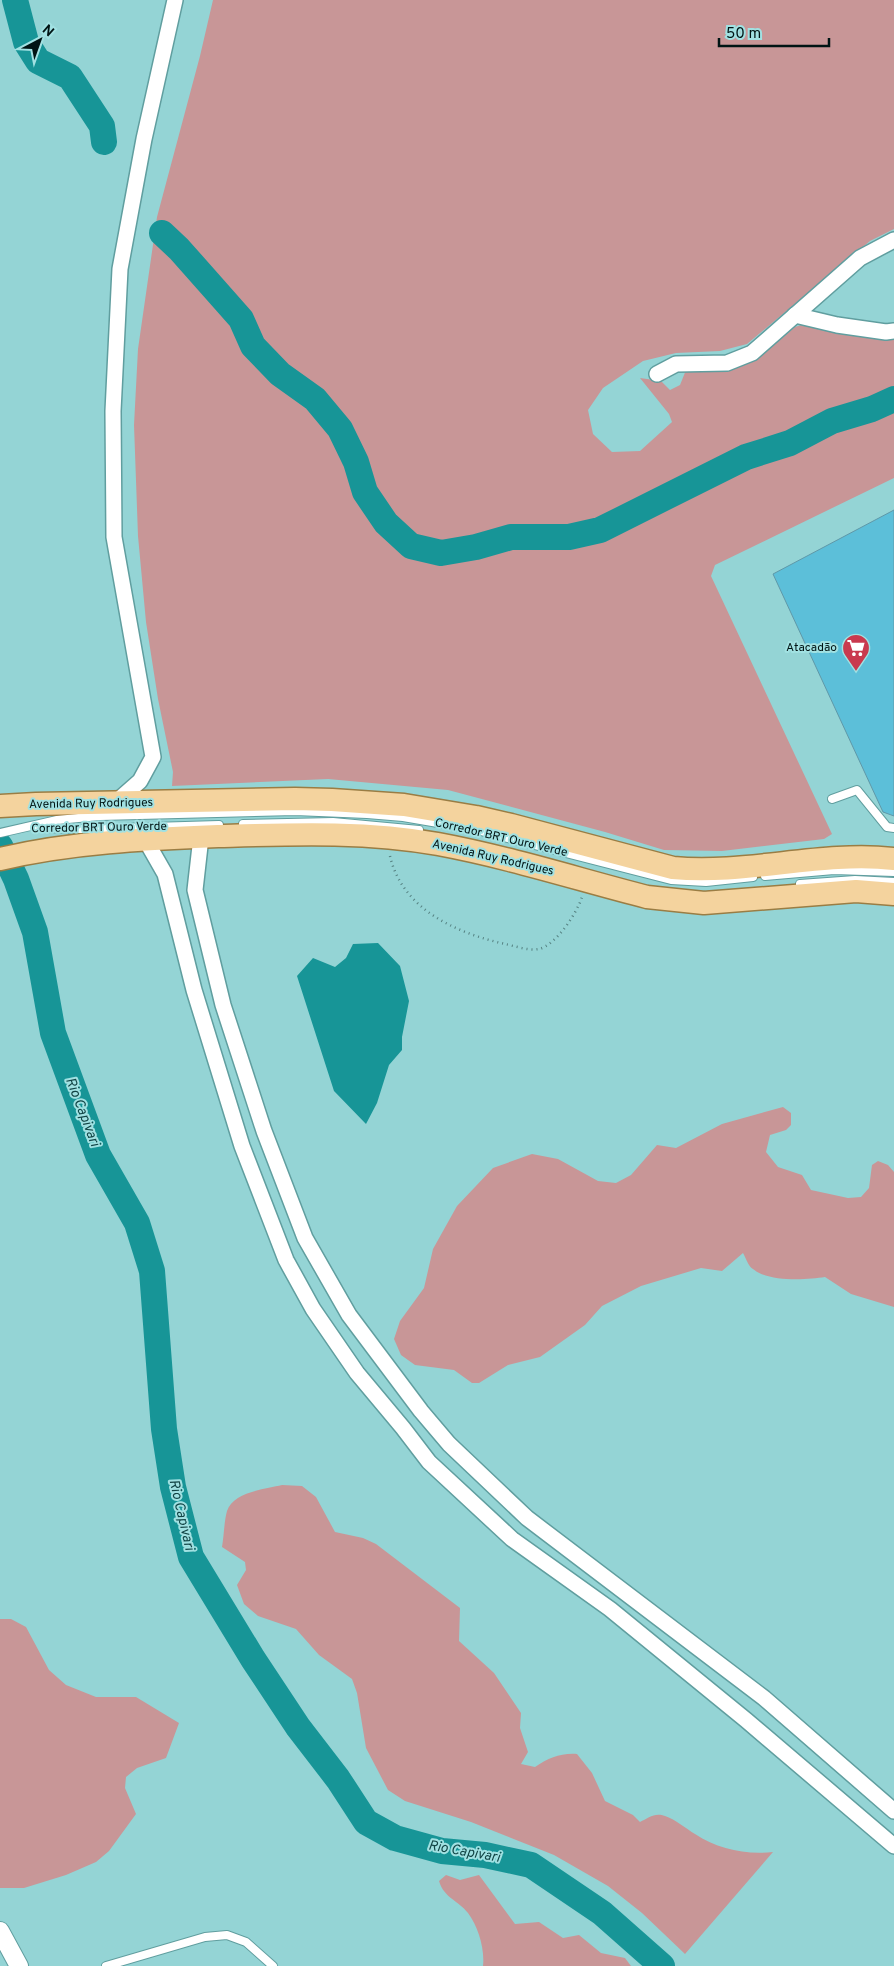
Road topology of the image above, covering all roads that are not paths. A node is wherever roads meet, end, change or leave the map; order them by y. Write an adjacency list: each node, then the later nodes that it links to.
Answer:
1 (175, 0): 7 (street)
2 (894, 240): 3 (street)
3 (796, 316): 4 (street); 5 (street)
4 (894, 331)
5 (657, 374)
6 (832, 799): 9 (lane)
7 (115, 803): 8 (main road, Avenida Ruy Rodrigues); 16 (main road, Avenida Ruy Rodrigues)
8 (0, 806)
9 (894, 828)
10 (16, 829): 11 (lane, Corredor BRT Ouro Verde); 12 (lane, Corredor BRT Ouro Verde); 17 (lane, Corredor BRT Ouro Verde)
11 (430, 832)
12 (0, 833)
13 (200, 837): 14 (main road, Avenida Ruy Rodrigues); 20 (main road, Avenida Ruy Rodrigues); 21 (street)
14 (145, 839): 15 (main road, Avenida Ruy Rodrigues); 22 (street)
15 (0, 859)
16 (894, 860)
17 (894, 872)
18 (894, 882): 19 (lane)
19 (787, 885)
20 (894, 896)
21 (349, 1315): 22 (street); 23 (street)
22 (330, 1333): 24 (street)
23 (448, 1444): 24 (street); 25 (street)
24 (428, 1462): 26 (street)
25 (894, 1811)
26 (894, 1846)
27 (0, 1931): 28 (street)
28 (19, 1966)
29 (106, 1966): 30 (lane)
30 (273, 1966)

